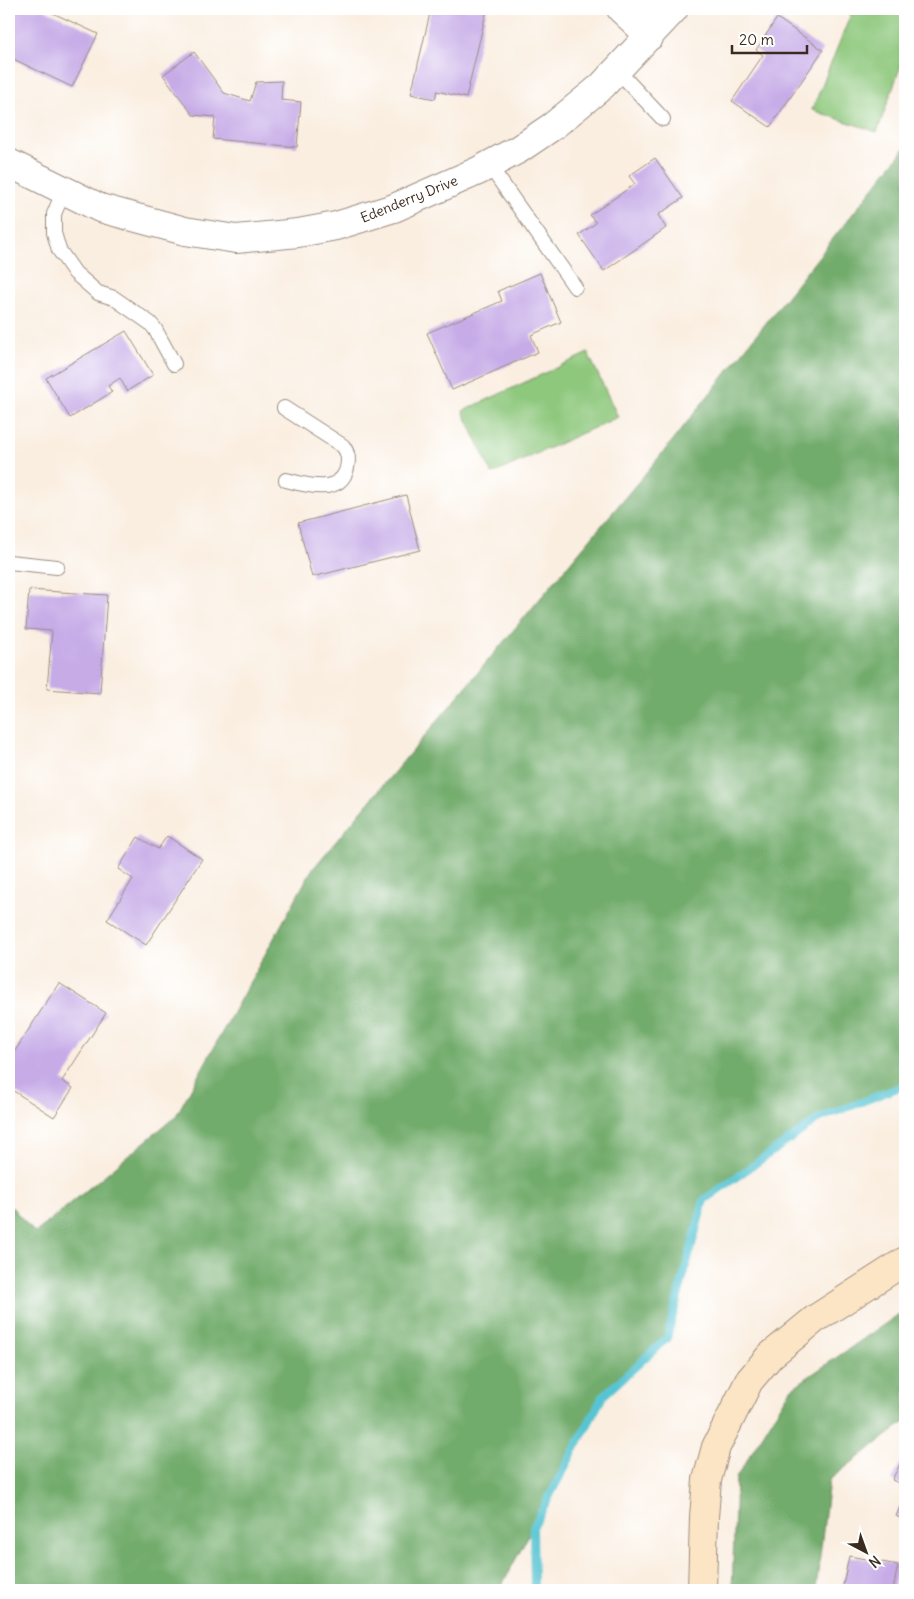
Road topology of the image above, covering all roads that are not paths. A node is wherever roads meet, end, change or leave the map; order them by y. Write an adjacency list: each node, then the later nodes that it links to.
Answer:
1 (621, 9): 3 (street)
2 (674, 9): 3 (street, Edenderry Drive)
3 (650, 36): 4 (street, Edenderry Drive)
4 (617, 70): 5 (lane); 7 (street, Edenderry Drive)
5 (664, 119)
6 (9, 163): 8 (street, Edenderry Drive)
7 (489, 165): 8 (street, Edenderry Drive); 9 (lane)
8 (64, 190): 10 (lane)
9 (575, 287)
10 (174, 364)
11 (284, 408): 12 (lane)
12 (286, 480)
13 (9, 562): 14 (lane)
14 (57, 567)
15 (905, 1262): 16 (street)
16 (702, 1590)

